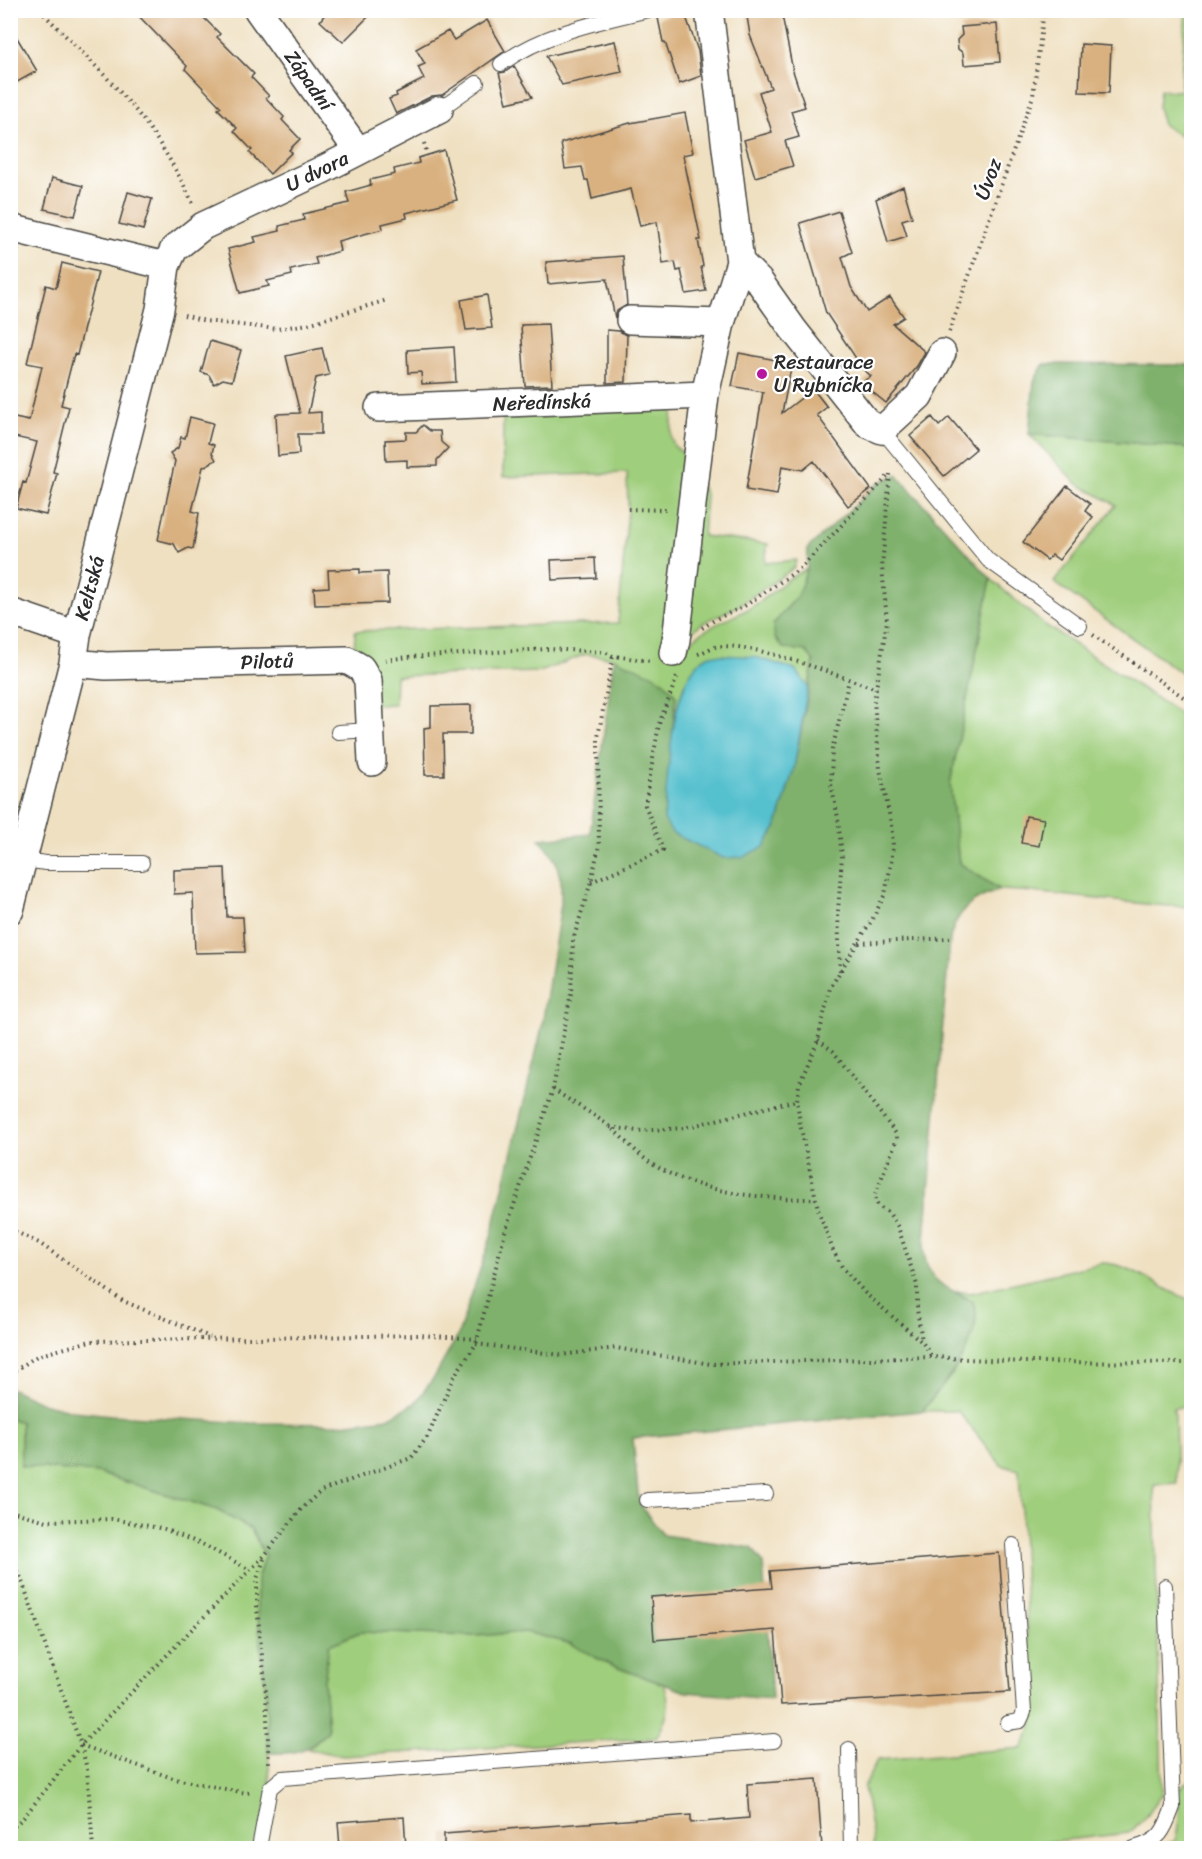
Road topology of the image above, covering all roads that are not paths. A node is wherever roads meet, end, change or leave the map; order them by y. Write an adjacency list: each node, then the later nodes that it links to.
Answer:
1 (258, 10): 7 (street, Západní)
2 (649, 10): 4 (lane)
3 (709, 10): 9 (street)
4 (501, 64)
5 (477, 83): 6 (lane, U dvora)
6 (439, 110): 7 (street, U dvora)
7 (358, 151): 10 (street, U dvora)
8 (10, 228): 10 (street)
9 (740, 262): 12 (street); 16 (street)
10 (166, 266): 19 (street, Keltská)
11 (630, 320): 12 (street)
12 (721, 323): 14 (street)
13 (942, 353): 16 (street)
14 (705, 395): 15 (street, Neředínská); 20 (street)
15 (379, 408)
16 (882, 430): 18 (lane)
17 (10, 612): 19 (street)
18 (1080, 626)
19 (77, 635): 21 (street, Keltská)
20 (683, 655)
21 (74, 663): 22 (street, Pilotů); 25 (street, Keltská)
22 (371, 730): 23 (lane); 24 (street)
23 (338, 732)
24 (372, 762)
25 (23, 860): 26 (lane); 27 (street, Keltská)
26 (142, 863)
27 (10, 910)
28 (766, 1494): 29 (lane)
29 (647, 1500)
30 (1013, 1545): 32 (lane)
31 (1165, 1586): 37 (lane)
32 (1008, 1723)
33 (774, 1741): 35 (lane)
34 (849, 1749): 36 (lane)
35 (259, 1848)
36 (851, 1848)
37 (1134, 1848)

